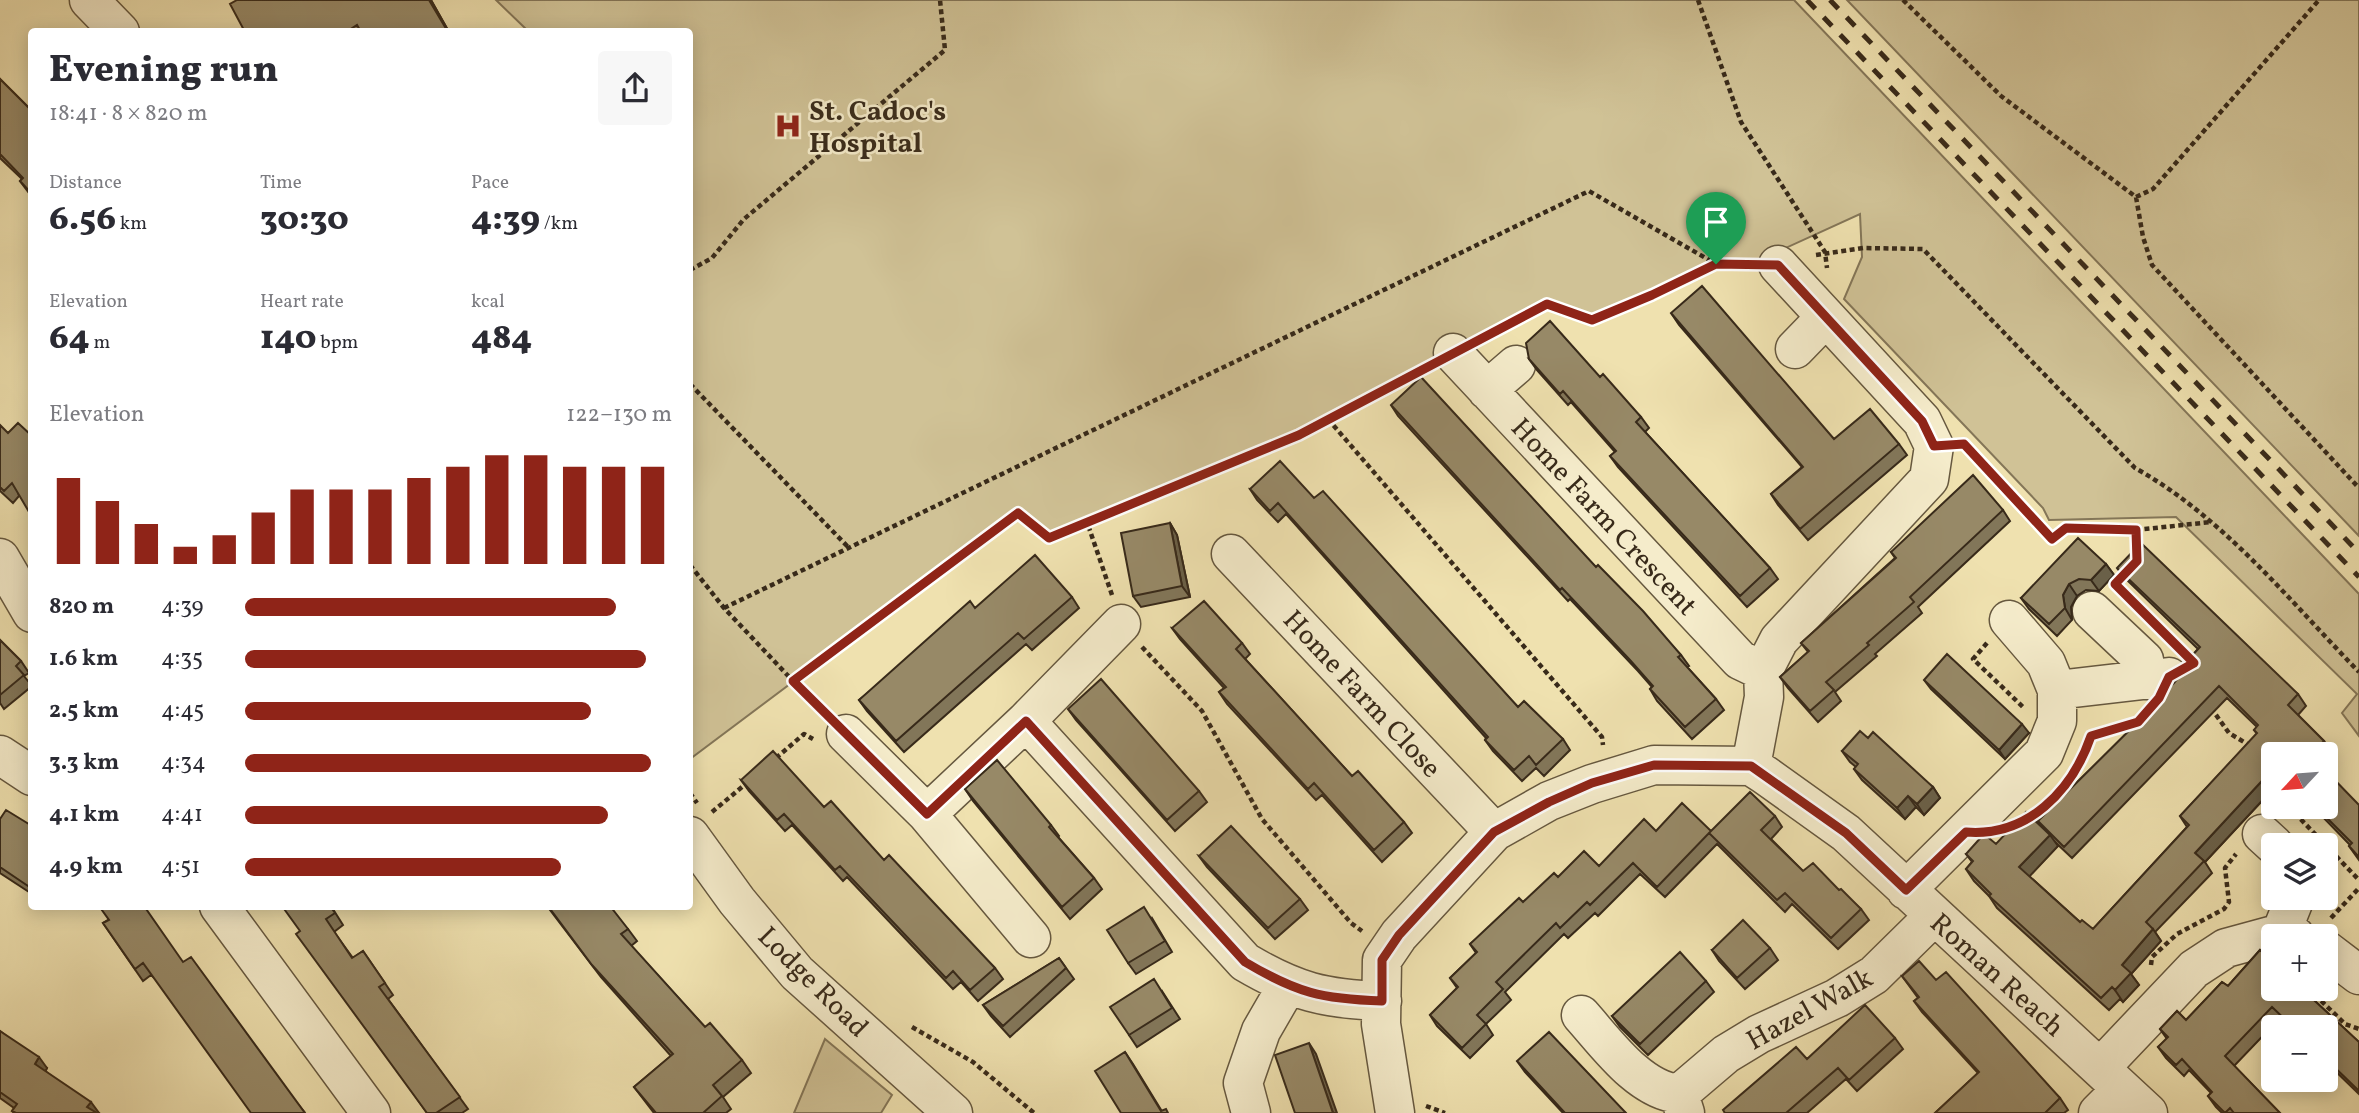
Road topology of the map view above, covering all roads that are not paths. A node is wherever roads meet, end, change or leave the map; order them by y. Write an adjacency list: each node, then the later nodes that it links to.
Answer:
1 (89, 0): 2 (street)
2 (116, 28)
3 (1778, 265): 4 (street)
4 (1826, 317): 5 (street); 15 (street)
5 (1795, 349)
6 (1453, 353): 8 (street, Home Farm Crescent)
7 (1516, 365): 8 (street)
8 (1487, 390): 15 (street, Home Farm Crescent)
9 (1231, 554): 24 (street, Home Farm Close)
10 (0, 558): 12 (street)
11 (2110, 596): 16 (street)
12 (28, 606)
13 (2009, 620): 16 (street)
14 (1121, 624): 17 (street)
15 (1763, 671): 20 (street)
16 (2057, 690): 25 (street)
17 (1026, 721): 22 (street); 32 (street)
18 (846, 734): 22 (street)
19 (0, 755): 21 (street)
20 (1751, 766): 24 (street); 25 (street, Roman Reach)
21 (28, 773)
22 (927, 814): 28 (street)
23 (699, 820): 38 (street, Lodge Road)
24 (1494, 832): 33 (street)
25 (1906, 890): 27 (street, Roman Reach)
26 (222, 910): 37 (street)
27 (1934, 916): 35 (street, Roman Reach); 36 (street, Hazel Walk)
28 (1031, 938)
29 (2261, 943): 35 (street)
30 (2338, 960): 31 (street)
31 (2359, 975)
32 (1287, 986): 33 (street); 39 (street)
33 (1382, 1001): 40 (street)
34 (1581, 1015): 36 (street, Hazel Walk)
35 (2117, 1096)
36 (1682, 1103)
37 (370, 1113)
38 (953, 1113)
39 (1251, 1113)
40 (1395, 1113)

